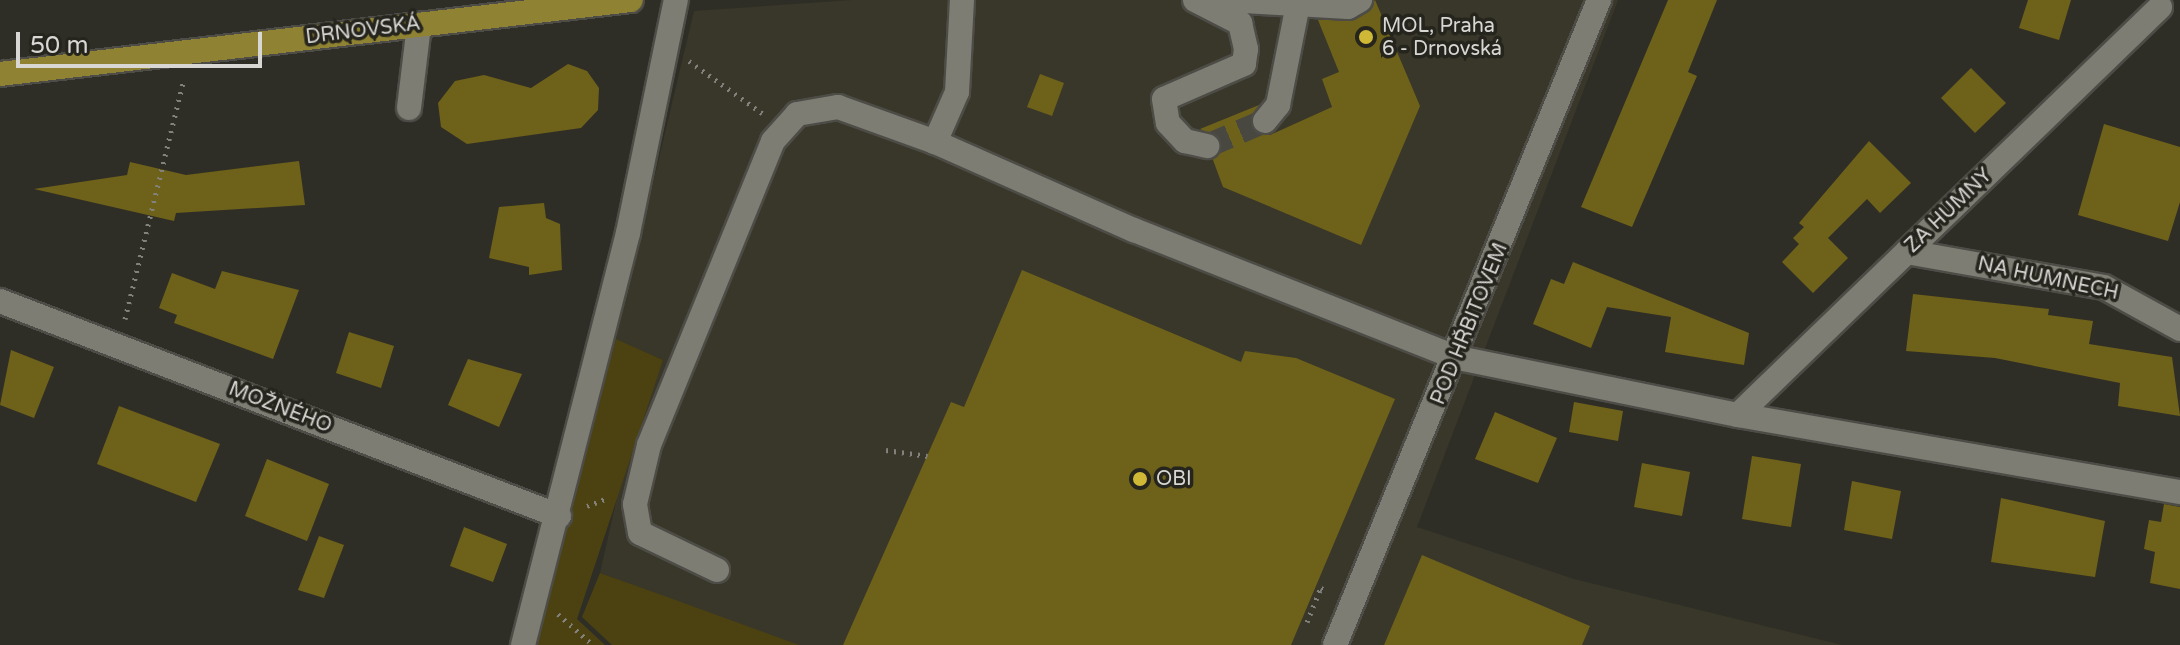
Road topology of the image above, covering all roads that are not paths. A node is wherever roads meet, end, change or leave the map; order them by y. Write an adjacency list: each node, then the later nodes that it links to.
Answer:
1 (631, 0): 10 (main road, DRNOVSKÁ)
2 (676, 0): 22 (street)
3 (962, 0): 14 (street)
4 (1195, 0): 15 (street)
5 (1226, 0): 8 (street)
6 (1360, 0): 8 (street)
7 (1599, 0): 19 (street, POD HŘBITOVEM)
8 (1298, 4): 13 (street)
9 (2160, 7): 16 (street, ZA HUMNY)
10 (419, 25): 11 (main road, DRNOVSKÁ); 12 (street)
11 (0, 74)
12 (409, 108)
13 (1265, 121)
14 (935, 142): 19 (street); 23 (street)
15 (1207, 146)
16 (1907, 252): 18 (street, NA HUMNECH); 20 (street, ZA HUMNY)
17 (0, 301): 22 (street, MOŽNÉHO)
18 (2180, 329)
19 (1458, 358): 20 (street); 25 (street, POD HŘBITOVEM)
20 (1738, 415): 21 (street)
21 (2180, 492)
22 (559, 516): 24 (street)
23 (717, 570)
24 (523, 645)
25 (1335, 645)

